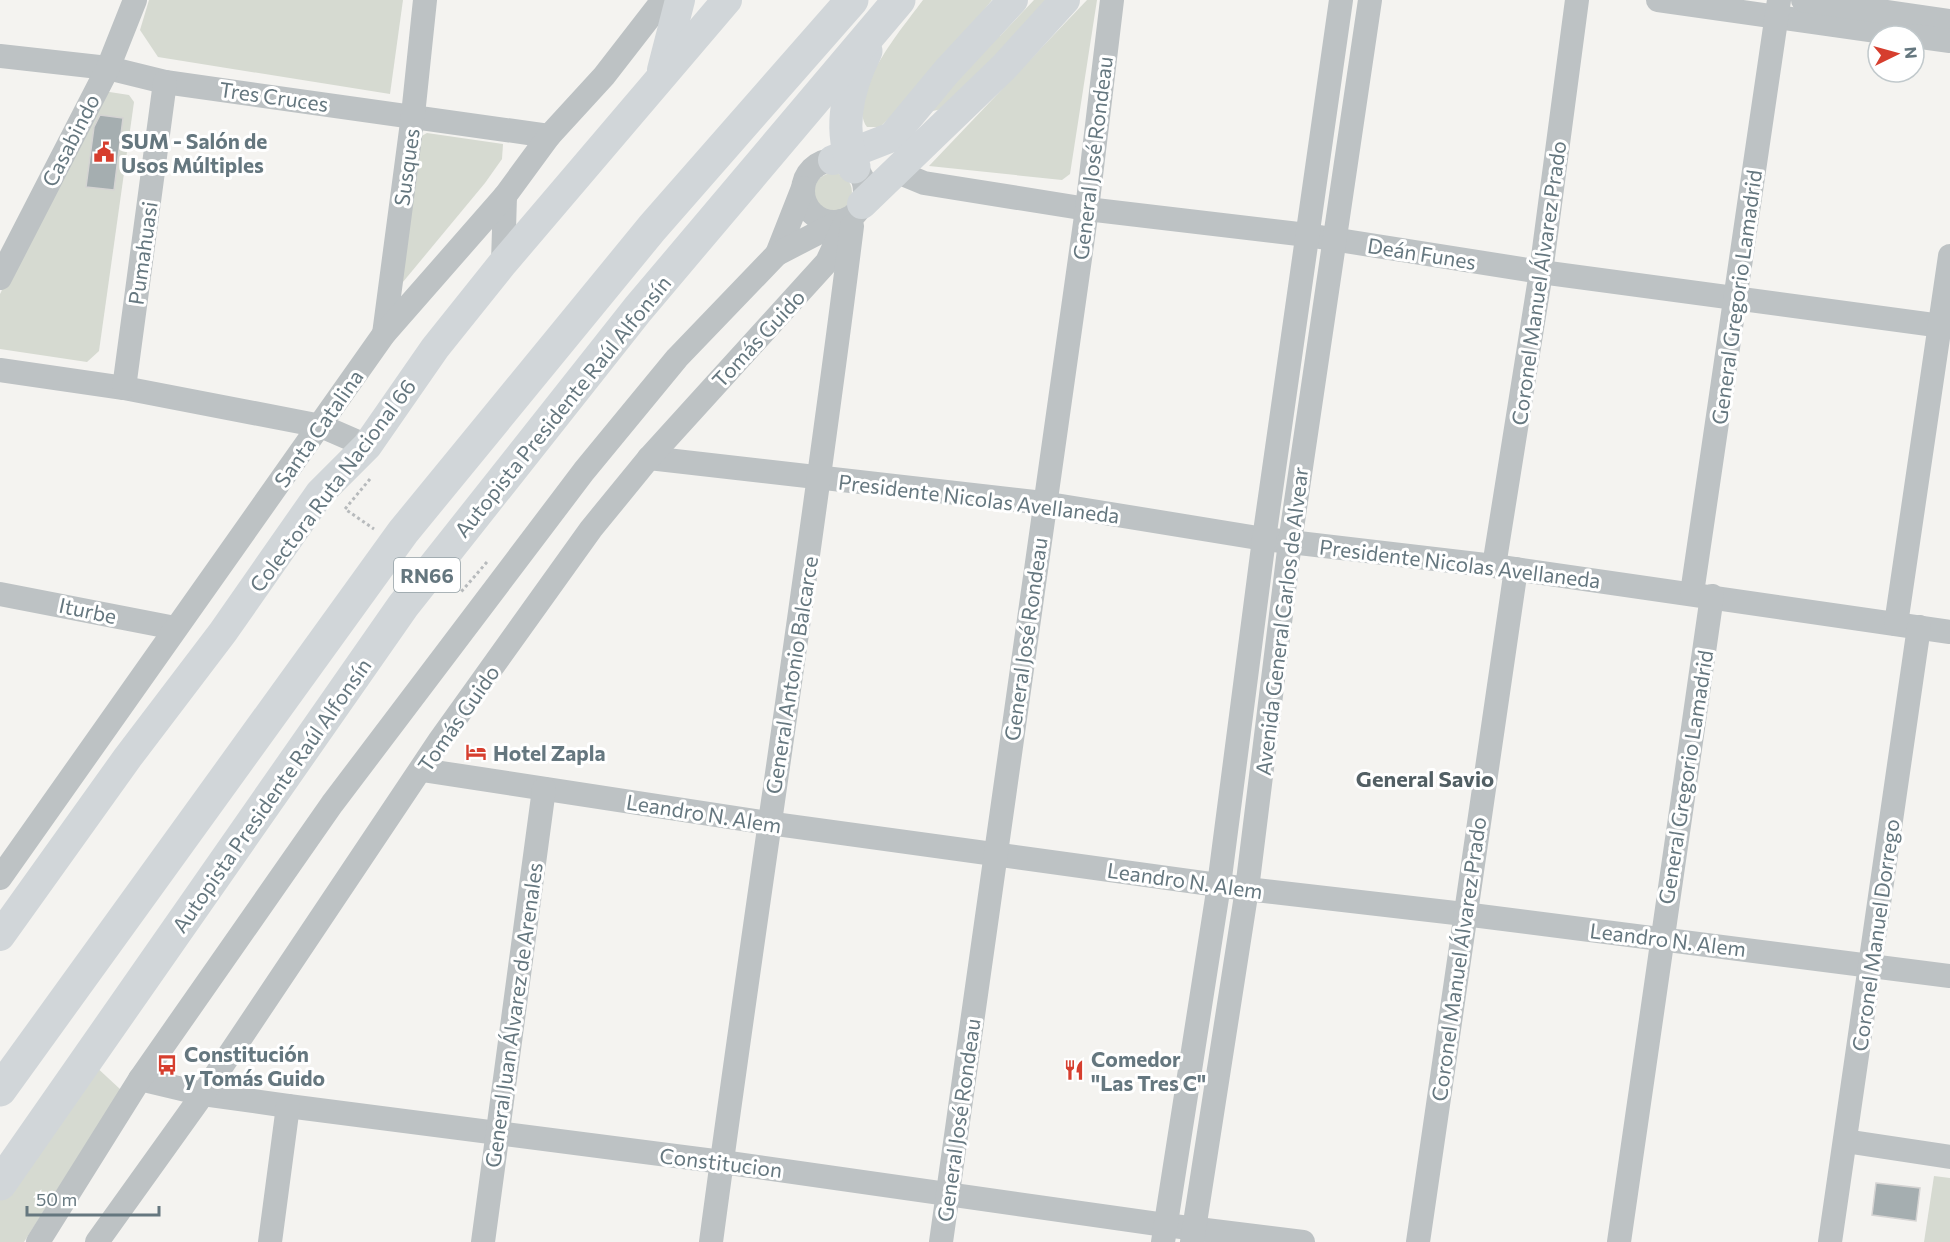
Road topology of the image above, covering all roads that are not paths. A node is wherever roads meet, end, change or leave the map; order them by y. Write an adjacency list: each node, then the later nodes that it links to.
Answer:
1 (135, 0): 22 (street, Casabindo)
2 (425, 0): 25 (street, Susques)
3 (680, 0): 23 (main road, Colectora Ruta Nacional 66)
4 (727, 0): 23 (main road, Colectora Ruta Nacional 66)
5 (852, 0): 71 (highway, Autopista Presidente Raúl Alfonsín / RN66)
6 (1013, 0): 27 (main road)
7 (1065, 0): 28 (main road)
8 (1112, 0): 31 (street, General José Rondeau)
9 (1341, 0): 33 (street, Avenida General Carlos de Alvear)
10 (1370, 0): 34 (street, Avenida General Carlos de Alvear)
11 (1577, 0): 38 (street, Coronel Manuel Álvarez Prado)
12 (1658, 0): 16 (street)
13 (1803, 0): 17 (street)
14 (655, 5): 26 (street, Santa Catalina)
15 (891, 9): 27 (highway); 78 (highway, Autopista Presidente Raúl Alfonsín / RN66)
16 (1778, 9): 18 (street); 40 (street, General Gregorio Lamadrid)
17 (1950, 21)
18 (1866, 27)
19 (1926, 38): 20 (street)
20 (1950, 41)
21 (0, 56): 22 (street, Tres Cruces)
22 (108, 68): 24 (street, Tres Cruces); 39 (street, Casabindo)
23 (660, 76): 37 (main road, Colectora Ruta Nacional 66)
24 (165, 82): 25 (street, Tres Cruces); 44 (street, Pumahuasi)
25 (413, 115): 26 (street, Tres Cruces); 42 (street, Susques)
26 (549, 136): 30 (street, Santa Catalina)
27 (853, 157): 29 (street); 32 (street)
28 (895, 171): 31 (street, Deán Funes); 32 (main road)
29 (803, 188): 32 (street); 35 (street)
30 (504, 196): 37 (street); 42 (street, Santa Catalina)
31 (1087, 209): 33 (street, Deán Funes); 49 (street, General José Rondeau)
32 (851, 215): 35 (street); 47 (street, Tomás Guido); 48 (street, General Antonio Balcarce)
33 (1307, 235): 34 (street, Deán Funes); 50 (street, Avenida General Carlos de Alvear)
34 (1334, 240): 38 (street, Deán Funes); 51 (street, Avenida General Carlos de Alvear)
35 (777, 254): 70 (street)
36 (1950, 256): 41 (street, Coronel Manuel Dorrego)
37 (503, 263): 46 (main road, Colectora Ruta Nacional 66)
38 (1541, 272): 40 (street, Deán Funes); 52 (street, Coronel Manuel Álvarez Prado)
39 (0, 278)
40 (1736, 298): 41 (street, Deán Funes); 54 (street, General Gregorio Lamadrid)
41 (1945, 327): 55 (street, Coronel Manuel Dorrego)
42 (384, 334): 45 (street, Santa Catalina)
43 (0, 370): 44 (street)
44 (124, 388): 45 (street)
45 (321, 426): 46 (street); 56 (street, Santa Catalina)
46 (367, 446): 66 (main road, Colectora Ruta Nacional 66)
47 (649, 458): 48 (street, Presidente Nicolas Avellaneda); 58 (street, Tomás Guido)
48 (821, 478): 49 (street, Presidente Nicolas Avellaneda); 60 (street, General Antonio Balcarce)
49 (1044, 503): 50 (street, Presidente Nicolas Avellaneda); 61 (street, General José Rondeau)
50 (1264, 539): 51 (street, Presidente Nicolas Avellaneda); 63 (street, Avenida General Carlos de Alvear)
51 (1290, 542): 52 (street, Presidente Nicolas Avellaneda); 64 (street, Avenida General Carlos de Alvear)
52 (1505, 568): 54 (street, Presidente Nicolas Avellaneda); 65 (street, Coronel Manuel Álvarez Prado)
53 (0, 594): 56 (street, Iturbe)
54 (1702, 595): 55 (street, Presidente Nicolas Avellaneda); 67 (street, General Gregorio Lamadrid)
55 (1907, 626): 57 (street, Presidente Nicolas Avellaneda); 68 (street, Coronel Manuel Dorrego)
56 (175, 628): 62 (street, Santa Catalina)
57 (1950, 632)
58 (422, 770): 59 (street, Leandro N. Alem); 72 (street, Tomás Guido)
59 (544, 789): 60 (street, Leandro N. Alem); 74 (street, General Juan Álvarez de Arenales)
60 (768, 823): 61 (street, Leandro N. Alem); 77 (street, General Antonio Balcarce)
61 (995, 854): 63 (street, Leandro N. Alem); 79 (street, General José Rondeau)
62 (0, 878)
63 (1220, 885): 64 (street, Leandro N. Alem); 80 (street, Avenida General Carlos de Alvear)
64 (1246, 889): 65 (street, Leandro N. Alem); 81 (street, Avenida General Carlos de Alvear)
65 (1464, 914): 67 (street, Leandro N. Alem); 89 (street, Coronel Manuel Álvarez Prado)
66 (0, 936)
67 (1661, 938): 68 (street, Leandro N. Alem); 90 (street, General Gregorio Lamadrid)
68 (1872, 965): 69 (street, Leandro N. Alem); 75 (street, Coronel Manuel Dorrego)
69 (1950, 976)
70 (140, 1079): 72 (street, Constitucion); 82 (street)
71 (0, 1090)
72 (203, 1094): 73 (street, Constitucion); 83 (street, Tomás Guido)
73 (288, 1106): 74 (street, Constitucion); 84 (street)
74 (498, 1134): 77 (street, Constitucion); 85 (street, General Juan Álvarez de Arenales)
75 (1845, 1141): 76 (street); 91 (street, Coronel Manuel Dorrego)
76 (1950, 1157)
77 (722, 1162): 79 (street, Constitucion); 86 (street, General Antonio Balcarce)
78 (0, 1184)
79 (947, 1193): 80 (street, Constitucion); 87 (street, General José Rondeau)
80 (1164, 1234): 81 (street, Constitucion)
81 (1193, 1235): 88 (street, Constitucion)
82 (38, 1242)
83 (97, 1242)
84 (270, 1242)
85 (483, 1242)
86 (711, 1242)
87 (941, 1242)
88 (1303, 1242)
89 (1418, 1242)
90 (1619, 1242)
91 (1830, 1242)

